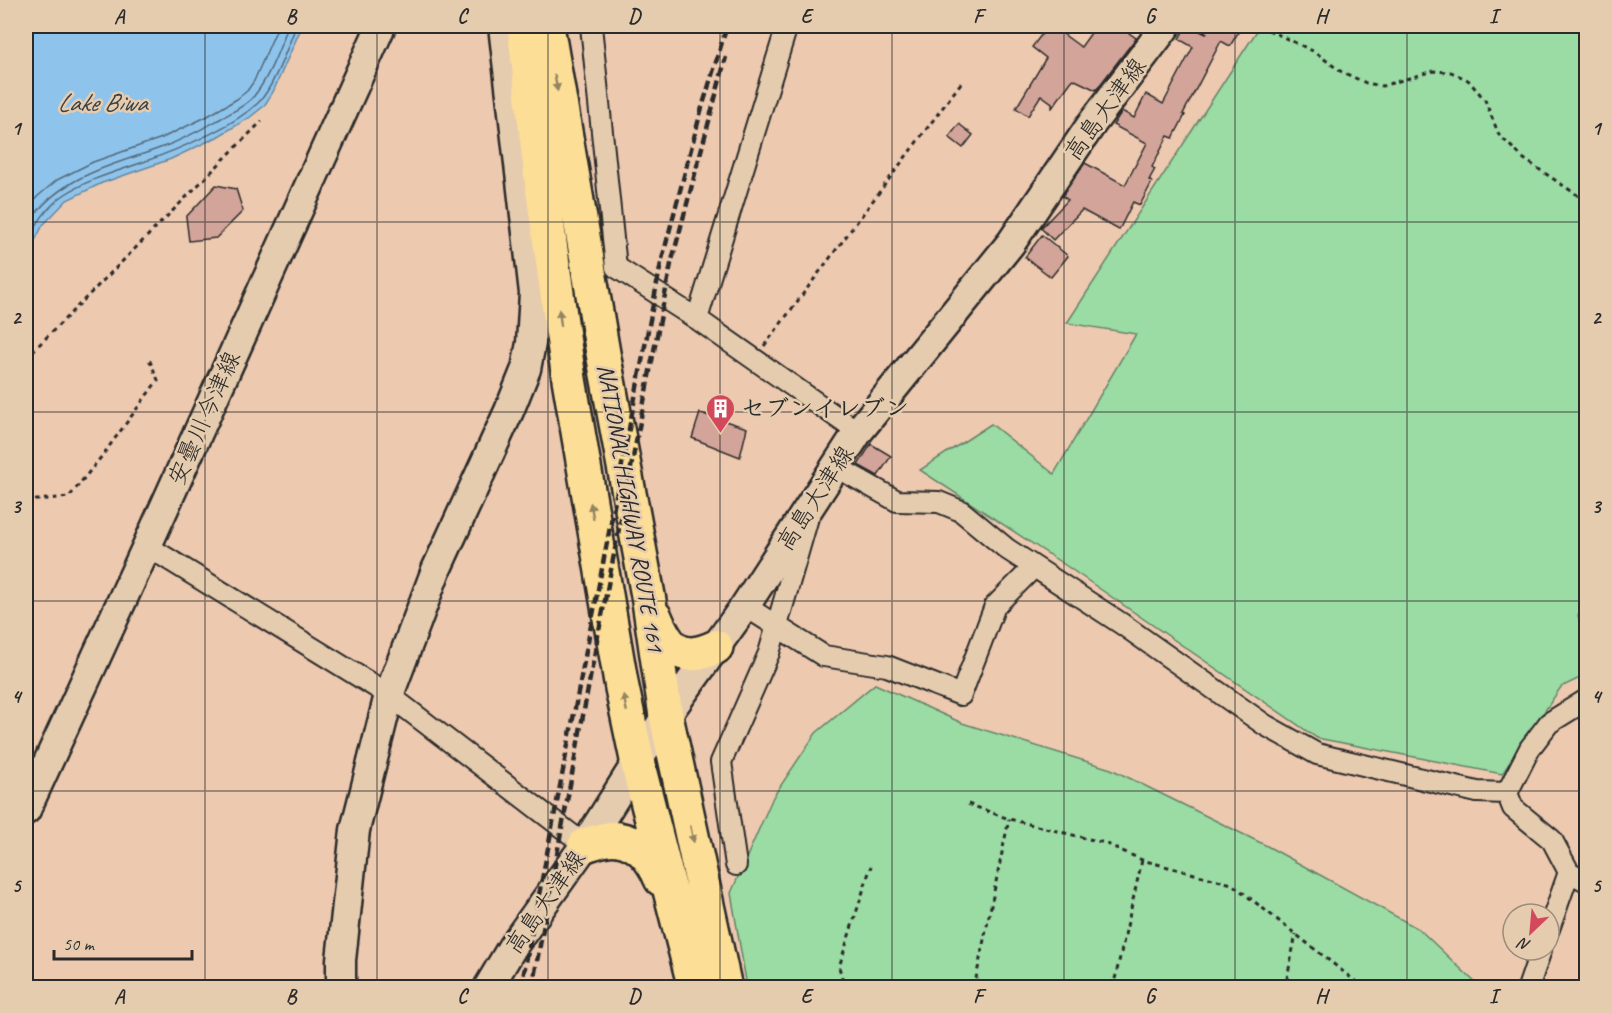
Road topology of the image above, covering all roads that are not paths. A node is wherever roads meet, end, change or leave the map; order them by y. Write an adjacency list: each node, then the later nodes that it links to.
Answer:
1 (381, 26): 12 (main road, 安曇川今津線)
2 (503, 26): 20 (main road)
3 (524, 26): 17 (highway, NATIONAL HIGHWAY ROUTE 161, one-way to 3)
4 (547, 26): 14 (highway, NATIONAL HIGHWAY ROUTE 161, one-way to 14)
5 (591, 26): 8 (street)
6 (786, 26): 8 (street)
7 (1166, 26): 9 (main road, 高島大津線)
8 (697, 319): 9 (street)
9 (858, 432): 10 (main road, 高島大津線)
10 (835, 466): 11 (main road, 高島大津線); 13 (street)
11 (808, 510): 15 (main road, 高島大津線); 16 (street)
12 (147, 546): 20 (street); 24 (main road, 安曇川今津線)
13 (1035, 567): 16 (street); 23 (street)
14 (649, 601): 18 (highway); 19 (highway, NATIONAL HIGHWAY ROUTE 161)
15 (744, 606): 16 (street); 18 (main road, 高島大津線)
16 (777, 626): 26 (street)
17 (617, 658): 19 (highway); 22 (highway, NATIONAL HIGHWAY ROUTE 161, one-way to 17)
18 (707, 659): 19 (highway); 22 (main road, 高島大津線)
19 (662, 683): 22 (highway, NATIONAL HIGHWAY ROUTE 161)
20 (389, 696): 25 (street); 31 (main road)
21 (1587, 700): 23 (street)
22 (650, 757): 25 (main road, 高島大津線); 29 (highway, NATIONAL HIGHWAY ROUTE 161); 33 (highway); 34 (highway, NATIONAL HIGHWAY ROUTE 161, one-way to 34)
23 (1507, 793): 27 (street)
24 (26, 810)
25 (585, 845): 29 (highway); 32 (main road, 高島大津線)
26 (736, 865)
27 (1578, 876): 28 (street)
28 (1561, 907)
29 (680, 934): 33 (highway, NATIONAL HIGHWAY ROUTE 161)
30 (1537, 962): 35 (street)
31 (341, 987)
32 (488, 987)
33 (697, 987)
34 (725, 987)
35 (1528, 987)

